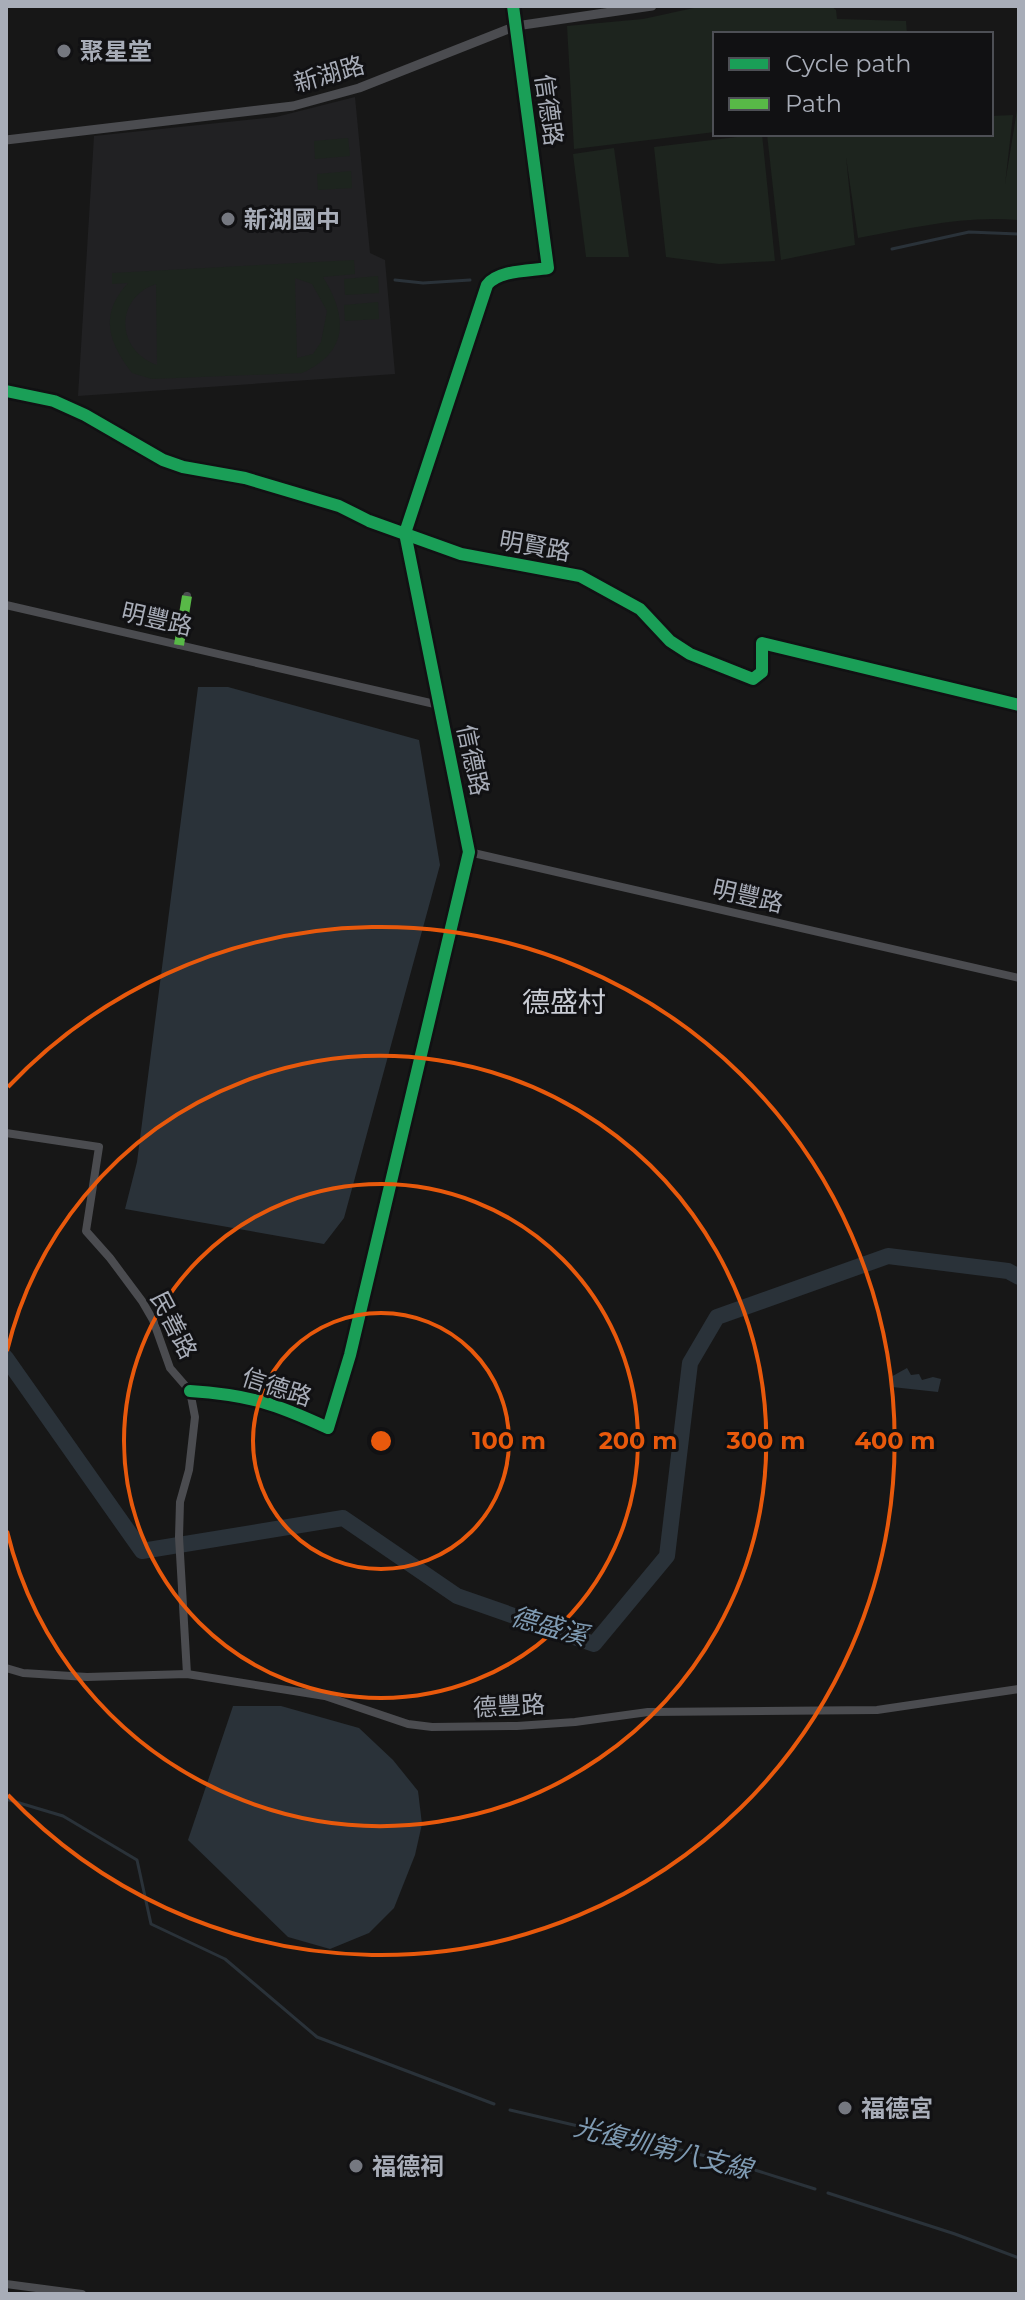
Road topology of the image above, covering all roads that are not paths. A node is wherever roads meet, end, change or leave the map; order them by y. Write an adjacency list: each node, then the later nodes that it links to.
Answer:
1 (513, 6): 3 (street, 信德路)
2 (652, 6): 3 (street, 新湖路)
3 (516, 26): 4 (street, 新湖路); 6 (street, 信德路)
4 (6, 140)
5 (6, 391): 6 (street, 明賢路)
6 (405, 533): 10 (street, 信德路); 11 (street, 明賢路)
7 (187, 596): 9 (street)
8 (6, 605): 9 (street, 明豐路)
9 (179, 645): 10 (street, 明豐路)
10 (439, 705): 12 (street, 信德路)
11 (1019, 705)
12 (469, 852): 13 (street, 明豐路); 15 (street, 信德路)
13 (1019, 978)
14 (6, 1133): 15 (street, 民善路)
15 (190, 1391): 17 (street, 民善路)
16 (6, 1668): 17 (street, 德豐路)
17 (187, 1674): 18 (street, 德豐路)
18 (1019, 1689)
19 (6, 2284): 20 (street)
20 (82, 2294)

